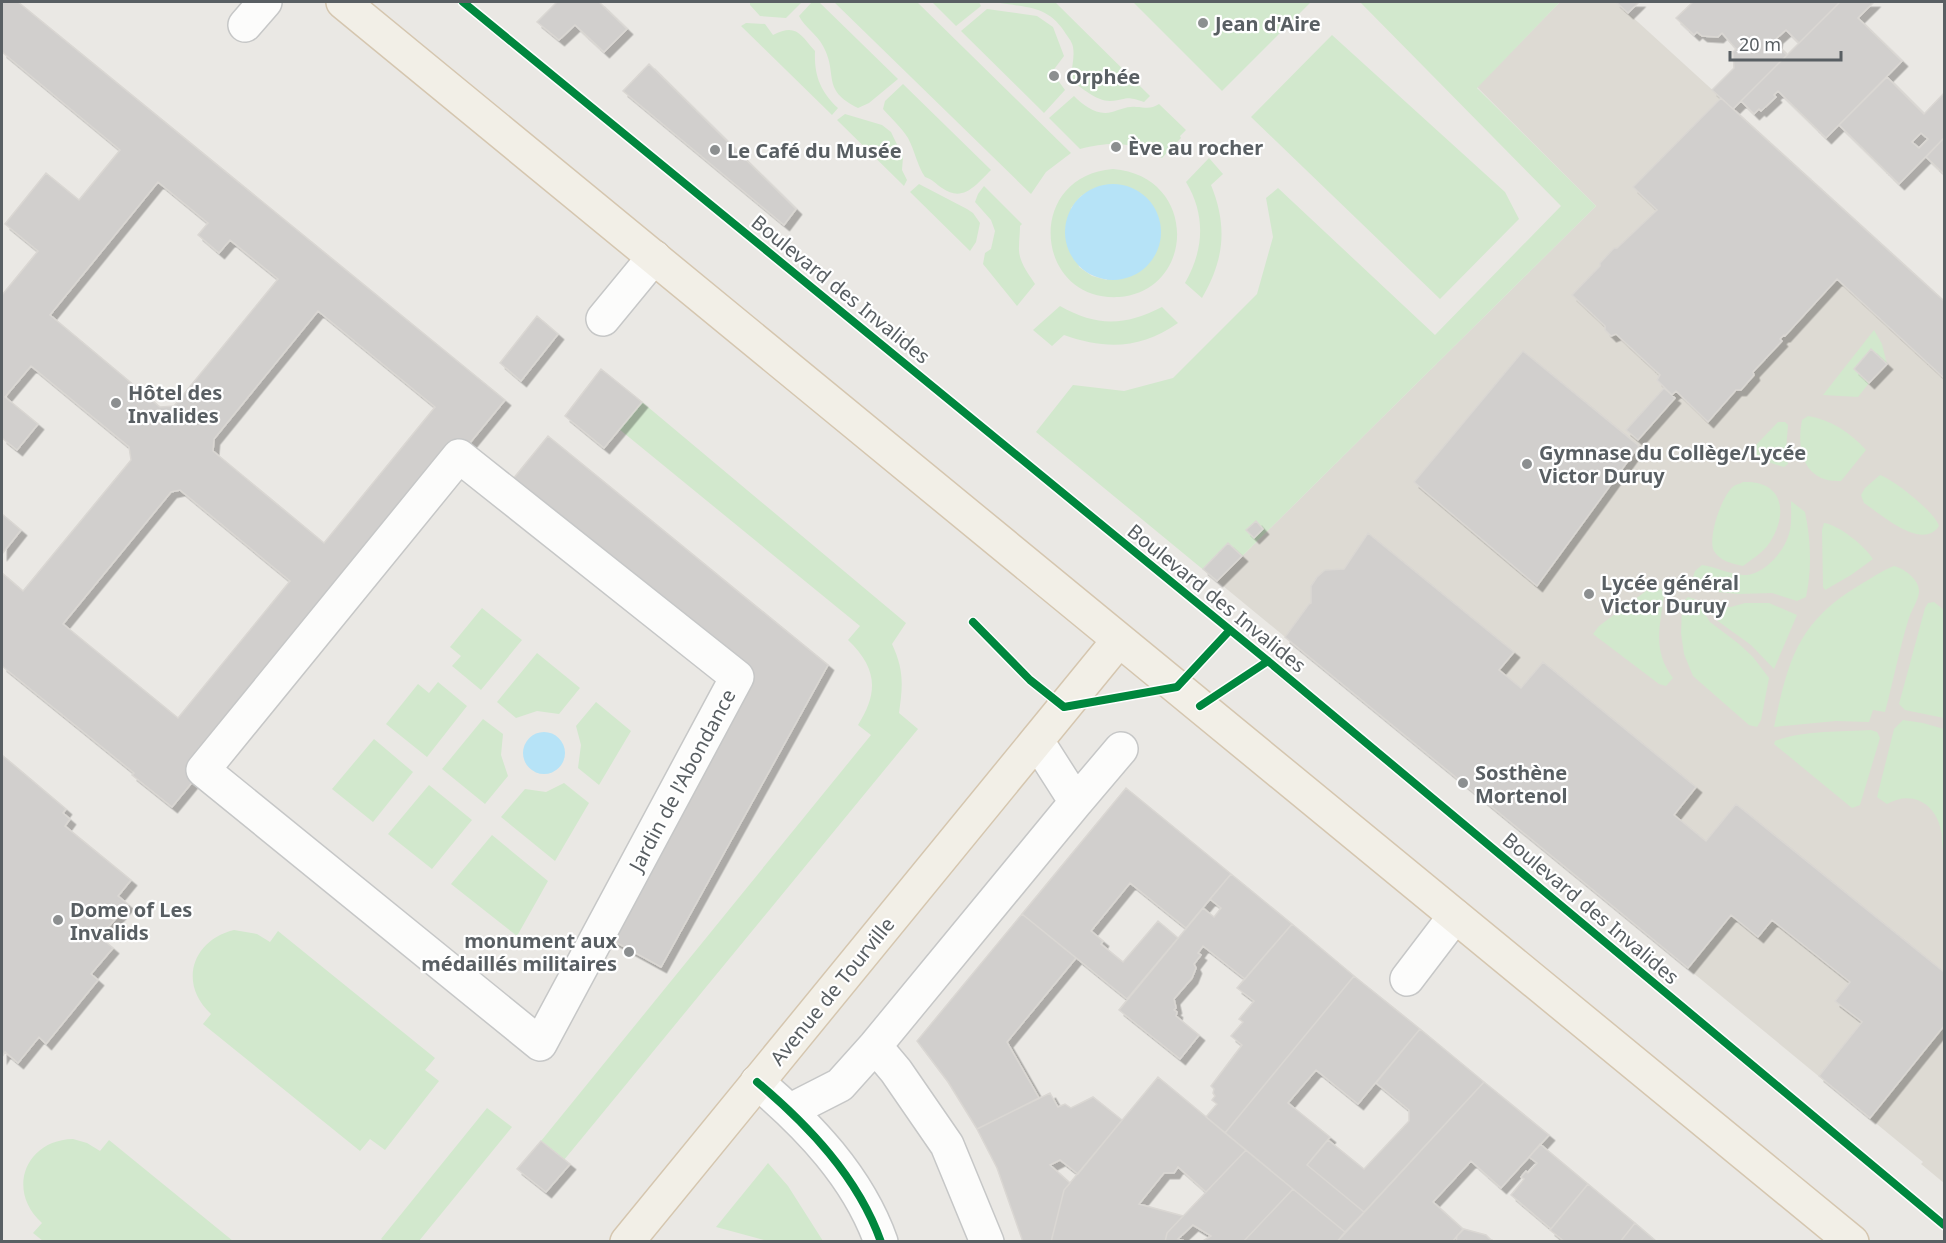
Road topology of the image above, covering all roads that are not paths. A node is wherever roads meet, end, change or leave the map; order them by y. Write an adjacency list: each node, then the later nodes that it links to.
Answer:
1 (343, 2): 2 (main road)
2 (654, 257): 3 (street); 4 (main road)
3 (603, 319)
4 (1119, 640): 5 (main road, Avenue de Tourville); 9 (main road)
5 (1037, 741): 8 (street); 12 (main road, Avenue de Tourville)
6 (1121, 749): 8 (street)
7 (203, 770): 7 (street, Jardin de l'Abondance)
8 (1076, 801): 11 (street)
9 (1455, 916): 10 (street); 17 (main road)
10 (1407, 979)
11 (875, 1046): 13 (street); 16 (street)
12 (758, 1082): 13 (street); 14 (main road, Avenue de Tourville)
13 (791, 1110): 15 (street)
14 (627, 1242)
15 (881, 1242)
16 (987, 1242)
17 (1852, 1242)

